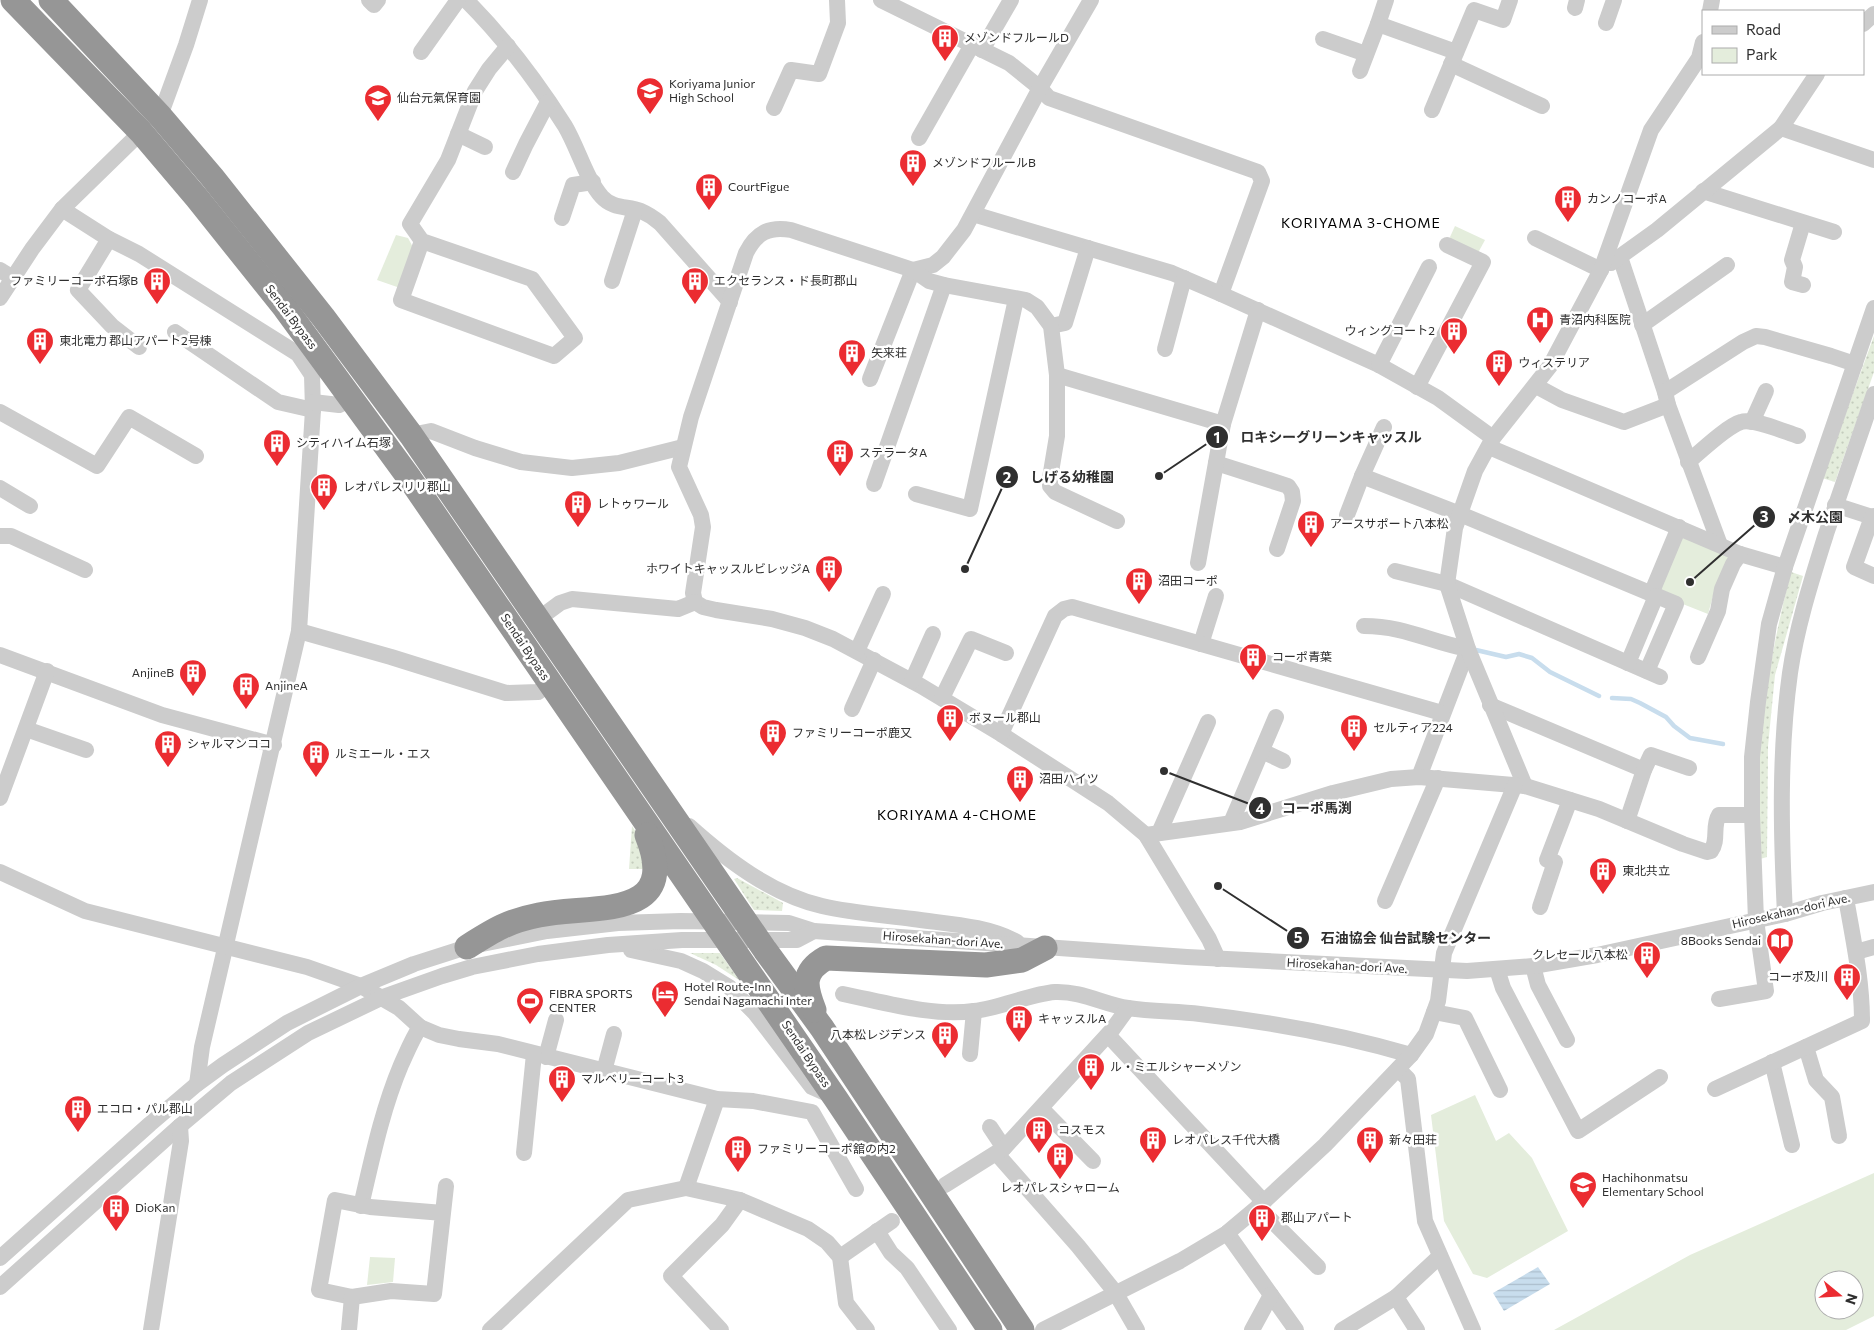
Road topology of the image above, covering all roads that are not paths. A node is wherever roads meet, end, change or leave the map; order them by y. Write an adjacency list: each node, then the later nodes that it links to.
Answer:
1 (13, 0): 35 (highway, Sendai Bypass)
2 (52, 0): 33 (highway, Sendai Bypass)
3 (200, 0): 33 (street)
4 (369, 0): 5 (street)
5 (378, 0)
6 (458, 0): 23 (street)
7 (466, 0): 20 (street)
8 (838, 0): 31 (street)
9 (881, 0): 22 (street)
10 (1011, 0): 22 (street)
11 (1091, 0): 28 (street)
12 (1386, 0): 18 (street)
13 (1510, 0): 25 (street)
14 (1614, 0): 16 (street)
15 (1874, 14): 17 (street)
16 (1606, 23)
17 (1864, 23)
18 (1378, 24): 24 (street); 25 (street)
19 (1323, 39): 24 (street)
20 (508, 46): 29 (street); 36 (street)
21 (1702, 46): 58 (street)
22 (977, 47): 28 (street); 37 (street)
23 (420, 52)
24 (1366, 54): 26 (street)
25 (1454, 58): 30 (street); 32 (street)
26 (1360, 71)
27 (1816, 75): 34 (street)
28 (1040, 88): 45 (street); 64 (street)
29 (548, 102): 40 (street); 41 (street)
30 (1542, 106)
31 (774, 108)
32 (1432, 110)
33 (160, 116): 90 (highway, Sendai Bypass)
34 (1781, 128): 39 (street); 42 (street)
35 (140, 132): 43 (street); 83 (highway, Sendai Bypass)
36 (458, 134): 38 (street); 51 (street)
37 (918, 138)
38 (485, 147)
39 (1874, 160)
40 (514, 172)
41 (593, 182): 44 (street); 46 (street)
42 (1703, 191): 47 (street); 54 (street)
43 (62, 209): 50 (street); 59 (street)
44 (635, 210): 61 (street); 67 (street)
45 (973, 214): 53 (street); 57 (street)
46 (562, 218)
47 (1803, 223): 48 (street); 63 (street)
48 (1834, 232)
49 (1535, 238): 58 (street)
50 (109, 240): 73 (street); 85 (street)
51 (422, 240): 51 (street)
52 (1447, 245): 80 (street)
53 (1088, 248): 60 (street); 71 (street)
54 (1620, 257): 58 (street); 70 (street)
55 (1727, 265): 70 (street)
56 (1430, 267): 76 (street)
57 (913, 270): 62 (street); 67 (street); 78 (street)
58 (1601, 270): 79 (street)
59 (7, 274): 65 (street)
60 (1184, 278): 64 (street); 74 (street)
61 (612, 281)
62 (944, 285): 66 (street); 98 (street)
63 (1803, 286)
64 (1221, 294): 69 (street)
65 (0, 298)
66 (1016, 299): 71 (street); 100 (street)
67 (730, 302): 93 (street)
68 (1874, 308): 75 (street)
69 (1258, 310): 76 (street); 88 (street)
70 (1642, 325): 84 (street)
71 (1050, 326): 77 (street)
72 (175, 332): 85 (street)
73 (139, 348)
74 (1165, 349)
75 (1855, 364): 84 (street); 113 (street)
76 (1379, 366): 80 (street)
77 (1057, 375): 88 (street); 106 (street)
78 (870, 379)
79 (1536, 386): 84 (street); 92 (street)
80 (1417, 387): 92 (street)
81 (1766, 391): 87 (street)
82 (1874, 394): 101 (street)
83 (351, 398): 85 (street); 136 (highway, Sendai Bypass)
84 (1666, 398): 95 (street)
85 (313, 406): 124 (street)
86 (0, 412): 94 (street)
87 (1752, 422): 91 (street); 95 (street)
88 (1224, 424): 96 (street)
89 (1384, 427): 97 (street)
90 (411, 435): 93 (street); 122 (highway, Sendai Bypass)
91 (1798, 436)
92 (1491, 442): 103 (street); 107 (street)
93 (683, 447): 121 (street)
94 (196, 456)
95 (1688, 462): 109 (street)
96 (1216, 463): 110 (street); 112 (street)
97 (1362, 476): 103 (street); 104 (street)
98 (874, 484)
99 (0, 488): 102 (street)
100 (916, 494)
101 (1835, 505): 105 (street); 167 (street)
102 (30, 506)
103 (1460, 514): 117 (street); 119 (street)
104 (1347, 515)
105 (1873, 516): 116 (street)
106 (1117, 521)
107 (1679, 527): 109 (street); 119 (street)
108 (0, 536): 114 (street)
109 (1720, 545): 111 (street)
110 (1277, 549)
111 (1740, 554): 113 (street); 131 (street)
112 (1198, 563)
113 (1785, 567): 158 (street)
114 (85, 570)
115 (1395, 571): 117 (street)
116 (1874, 576)
117 (1447, 584): 127 (street); 133 (street)
118 (883, 594): 128 (street)
119 (1654, 595): 133 (street); 133 (street)
120 (1216, 596): 126 (street)
121 (695, 602): 122 (street); 128 (street)
122 (537, 620): 157 (highway, Sendai Bypass)
123 (1364, 626): 127 (street)
124 (299, 631): 136 (street); 145 (street)
125 (933, 634): 135 (street)
126 (1201, 644): 140 (street); 144 (street)
127 (1468, 649): 138 (street); 140 (street)
128 (857, 651): 132 (street)
129 (1006, 653): 137 (street)
130 (0, 655): 134 (street)
131 (1698, 657)
132 (874, 660): 135 (street); 139 (street)
133 (1628, 663)
134 (47, 671): 143 (street); 145 (street)
135 (912, 681): 137 (street)
136 (550, 683): 156 (highway, Sendai Bypass)
137 (942, 698): 144 (street)
138 (1490, 705): 150 (street); 153 (street)
139 (852, 709)
140 (1442, 714): 151 (street)
141 (1276, 717): 147 (street)
142 (1208, 722): 161 (street)
143 (26, 729): 146 (street); 154 (street)
144 (1001, 734): 161 (street)
145 (274, 745): 173 (street)
146 (86, 750)
147 (1262, 751): 148 (street); 160 (street)
148 (1283, 761)
149 (1689, 768): 150 (street)
150 (1644, 770): 159 (street)
151 (1419, 777): 152 (street); 160 (street)
152 (1438, 778): 153 (street); 165 (street)
153 (1520, 785): 155 (street); 180 (street)
154 (0, 798)
155 (1570, 800): 159 (street); 166 (street)
156 (636, 807): 169 (highway, Sendai Bypass); 171 (highway)
157 (668, 808): 170 (highway, Sendai Bypass); 174 (street)
158 (1752, 815): 159 (street); 168 (street)
159 (1627, 821)
160 (1231, 823): 161 (street)
161 (1152, 834): 177 (street)
162 (0, 872): 173 (street)
163 (1874, 892): 164 (street, Hirosekahan-dori Ave.)
164 (1846, 898): 167 (street, Hirosekahan-dori Ave.); 176 (street)
165 (1385, 901)
166 (1540, 907)
167 (1785, 914): 168 (street, Hirosekahan-dori Ave.)
168 (1756, 920): 178 (street, Hirosekahan-dori Ave.); 184 (street)
169 (721, 931): 170 (street, Hirosekahan-dori Ave.); 171 (street); 172 (street); 206 (highway, Sendai Bypass)
170 (753, 931): 174 (street, Hirosekahan-dori Ave.); 190 (highway, Sendai Bypass)
171 (466, 946): 181 (street)
172 (608, 946): 183 (street); 206 (street)
173 (226, 947): 181 (street); 202 (street)
174 (1035, 947): 177 (street, Hirosekahan-dori Ave.); 190 (highway)
175 (1874, 947): 176 (street)
176 (1856, 952): 194 (street)
177 (1218, 959): 180 (street, Hirosekahan-dori Ave.)
178 (1533, 966): 179 (street, Hirosekahan-dori Ave.); 193 (street)
179 (1498, 969): 180 (street, Hirosekahan-dori Ave.); 201 (street)
180 (1441, 971): 187 (street)
181 (361, 986): 183 (street); 202 (street)
182 (843, 994): 186 (street)
183 (383, 997): 189 (street); 208 (street)
184 (1718, 999)
185 (1128, 1008): 186 (street); 192 (street); 197 (street)
186 (974, 1011): 195 (street)
187 (1434, 1012): 197 (street); 204 (street)
188 (556, 1020): 196 (street)
189 (420, 1027): 196 (street); 221 (street)
190 (822, 1028): 242 (highway, Sendai Bypass)
191 (614, 1034): 200 (street)
192 (1108, 1035): 207 (street); 220 (street)
193 (1567, 1040)
194 (1806, 1047): 198 (street); 210 (street)
195 (970, 1054)
196 (540, 1055): 200 (street); 213 (street)
197 (1411, 1055): 199 (street)
198 (1772, 1062): 203 (street); 211 (street)
199 (1398, 1069): 220 (street); 226 (street)
200 (604, 1071): 205 (street)
201 (1660, 1077)
202 (197, 1084): 228 (street)
203 (1714, 1089)
204 (1500, 1090)
205 (717, 1099): 217 (street); 218 (street)
206 (836, 1099): 241 (highway, Sendai Bypass)
207 (1041, 1108): 212 (street); 214 (street)
208 (180, 1126): 230 (street); 235 (street)
209 (990, 1127): 212 (street)
210 (1839, 1136)
211 (1792, 1145)
212 (1000, 1151): 215 (street); 231 (street)
213 (524, 1153)
214 (1093, 1161)
215 (946, 1185)
216 (446, 1186): 222 (street)
217 (686, 1188): 219 (street); 237 (street)
218 (856, 1189)
219 (740, 1200): 227 (street); 238 (street)
220 (1261, 1205): 225 (street); 229 (street)
221 (361, 1206): 222 (street); 233 (street)
222 (443, 1213): 233 (street)
223 (892, 1221): 224 (street)
224 (878, 1231): 227 (street); 240 (street)
225 (1227, 1233): 231 (street); 232 (street)
226 (1440, 1256): 234 (street); 249 (street)
227 (840, 1257): 239 (street)
228 (0, 1258)
229 (1318, 1266)
230 (0, 1287)
231 (1115, 1292): 243 (street); 244 (street)
232 (1271, 1295): 245 (street); 246 (street)
233 (352, 1297): 236 (street)
234 (1396, 1297): 247 (street); 248 (street)
235 (151, 1330)
236 (349, 1330)
237 (490, 1330)
238 (721, 1330)
239 (867, 1330)
240 (950, 1330)
241 (990, 1330)
242 (1022, 1330)
243 (1043, 1330)
244 (1137, 1330)
245 (1252, 1330)
246 (1296, 1330)
247 (1342, 1330)
248 (1417, 1330)
249 (1473, 1330)

